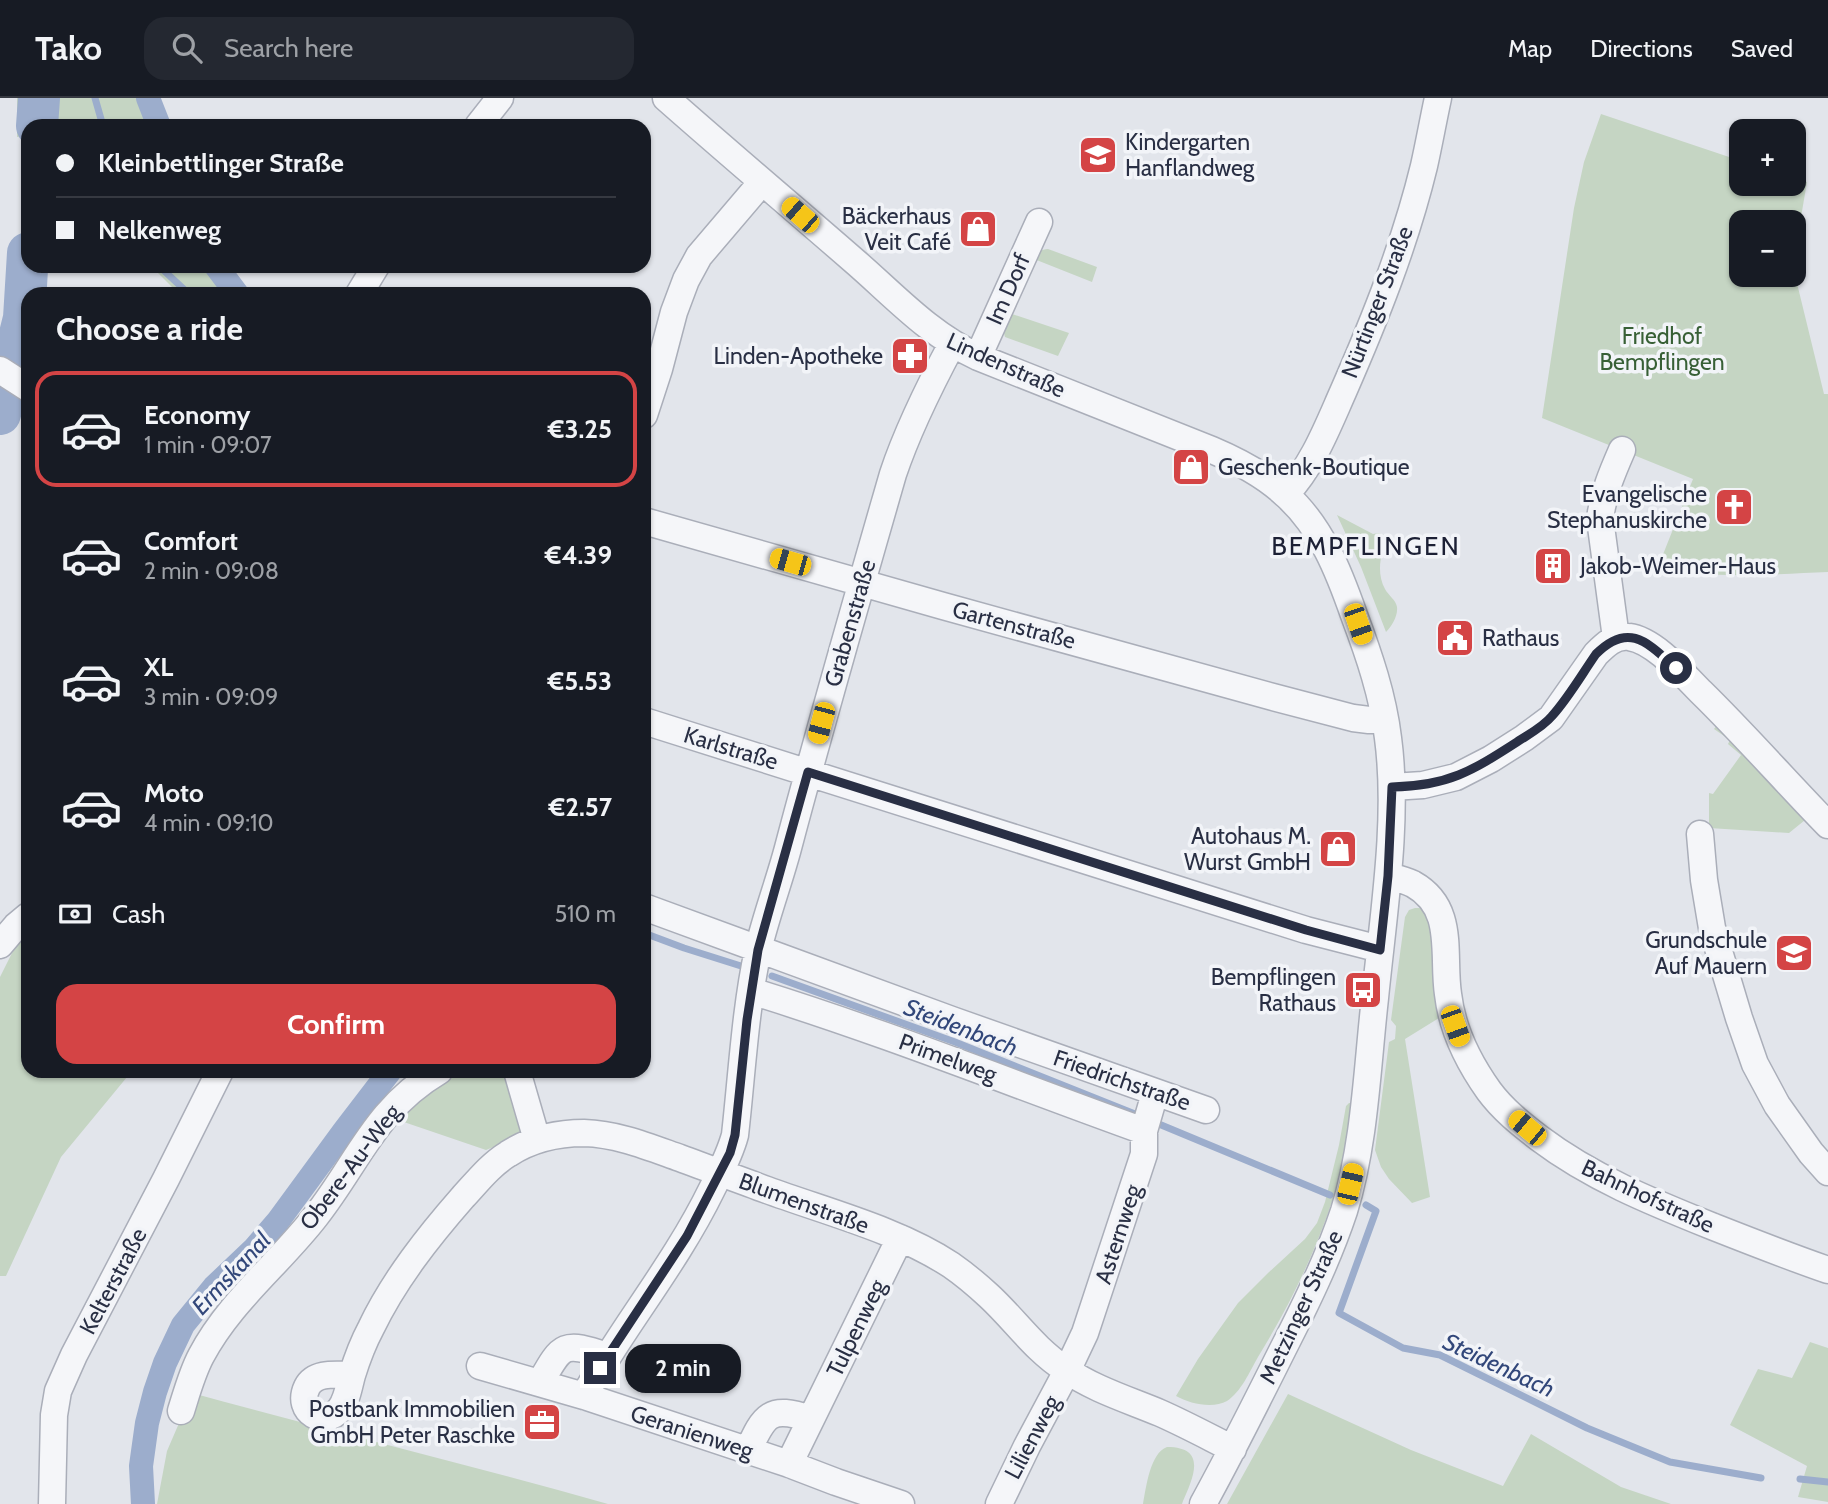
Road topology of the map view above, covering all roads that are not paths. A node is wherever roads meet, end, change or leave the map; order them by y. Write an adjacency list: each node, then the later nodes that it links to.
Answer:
1 (499, 98): 4 (street)
2 (666, 98): 5 (street, Lindenstraße)
3 (1438, 98): 13 (street, Nürtinger Straße)
4 (483, 119)
5 (762, 182): 7 (street, Lindenstraße); 11 (street)
6 (1039, 222): 8 (street, Im Dorf)
7 (952, 344): 8 (street, Lindenstraße); 15 (street, Grabenstraße)
8 (978, 357): 13 (street, Lindenstraße)
9 (0, 370): 10 (street)
10 (21, 383)
11 (651, 394)
12 (1622, 450): 16 (street)
13 (1286, 494): 17 (street, Metzinger Straße)
14 (651, 523): 15 (street, Gartenstraße)
15 (862, 583): 17 (street, Gartenstraße); 19 (street, Grabenstraße)
16 (1616, 638): 20 (street); 21 (street)
17 (1385, 719): 20 (street, Metzinger Straße)
18 (651, 723): 19 (street, Karlstraße)
19 (808, 772): 27 (street, Grabenstraße); 28 (street, Karlstraße)
20 (1392, 787): 23 (street, Metzinger Straße)
21 (1828, 825)
22 (1700, 834): 37 (street)
23 (1388, 876): 28 (street, Metzinger Straße); 40 (street, Bahnhofstraße)
24 (651, 910): 27 (street, Friedrichstraße)
25 (21, 922): 26 (street)
26 (0, 945)
27 (758, 950): 29 (street, Grabenstraße); 33 (street, Friedrichstraße)
28 (1380, 950): 49 (street, Metzinger Straße)
29 (751, 991): 35 (street, Primelweg); 38 (street, Grabenstraße)
30 (216, 1078): 52 (street, Kelterstraße)
31 (427, 1078): 47 (street, Obere-Au-Weg)
32 (519, 1078): 36 (street)
33 (1155, 1093): 34 (street, Friedrichstraße); 35 (street, Asternweg)
34 (1206, 1110)
35 (1143, 1131): 43 (street, Asternweg)
36 (537, 1140): 38 (street, Blumenstraße); 44 (street, Blumenstraße)
37 (1828, 1172)
38 (720, 1173): 39 (street, Blumenstraße); 41 (street, Grabenstraße)
39 (900, 1238): 43 (street, Blumenstraße); 48 (street, Tulpenweg)
40 (1828, 1270)
41 (607, 1356): 45 (street); 46 (street, Grabenstraße)
42 (480, 1366): 45 (street, Geranienweg)
43 (1067, 1371): 49 (street, Blumenstraße); 54 (street, Lilienweg)
44 (352, 1375)
45 (540, 1384): 46 (street, Geranienweg)
46 (584, 1396): 50 (street, Geranienweg)
47 (181, 1411)
48 (810, 1419): 50 (street); 51 (street, Tulpenweg)
49 (1233, 1449): 55 (street, Metzinger Straße)
50 (748, 1451): 51 (street, Geranienweg)
51 (789, 1464): 53 (street, Geranienweg)
52 (52, 1504)
53 (901, 1504)
54 (999, 1504)
55 (1203, 1504)

